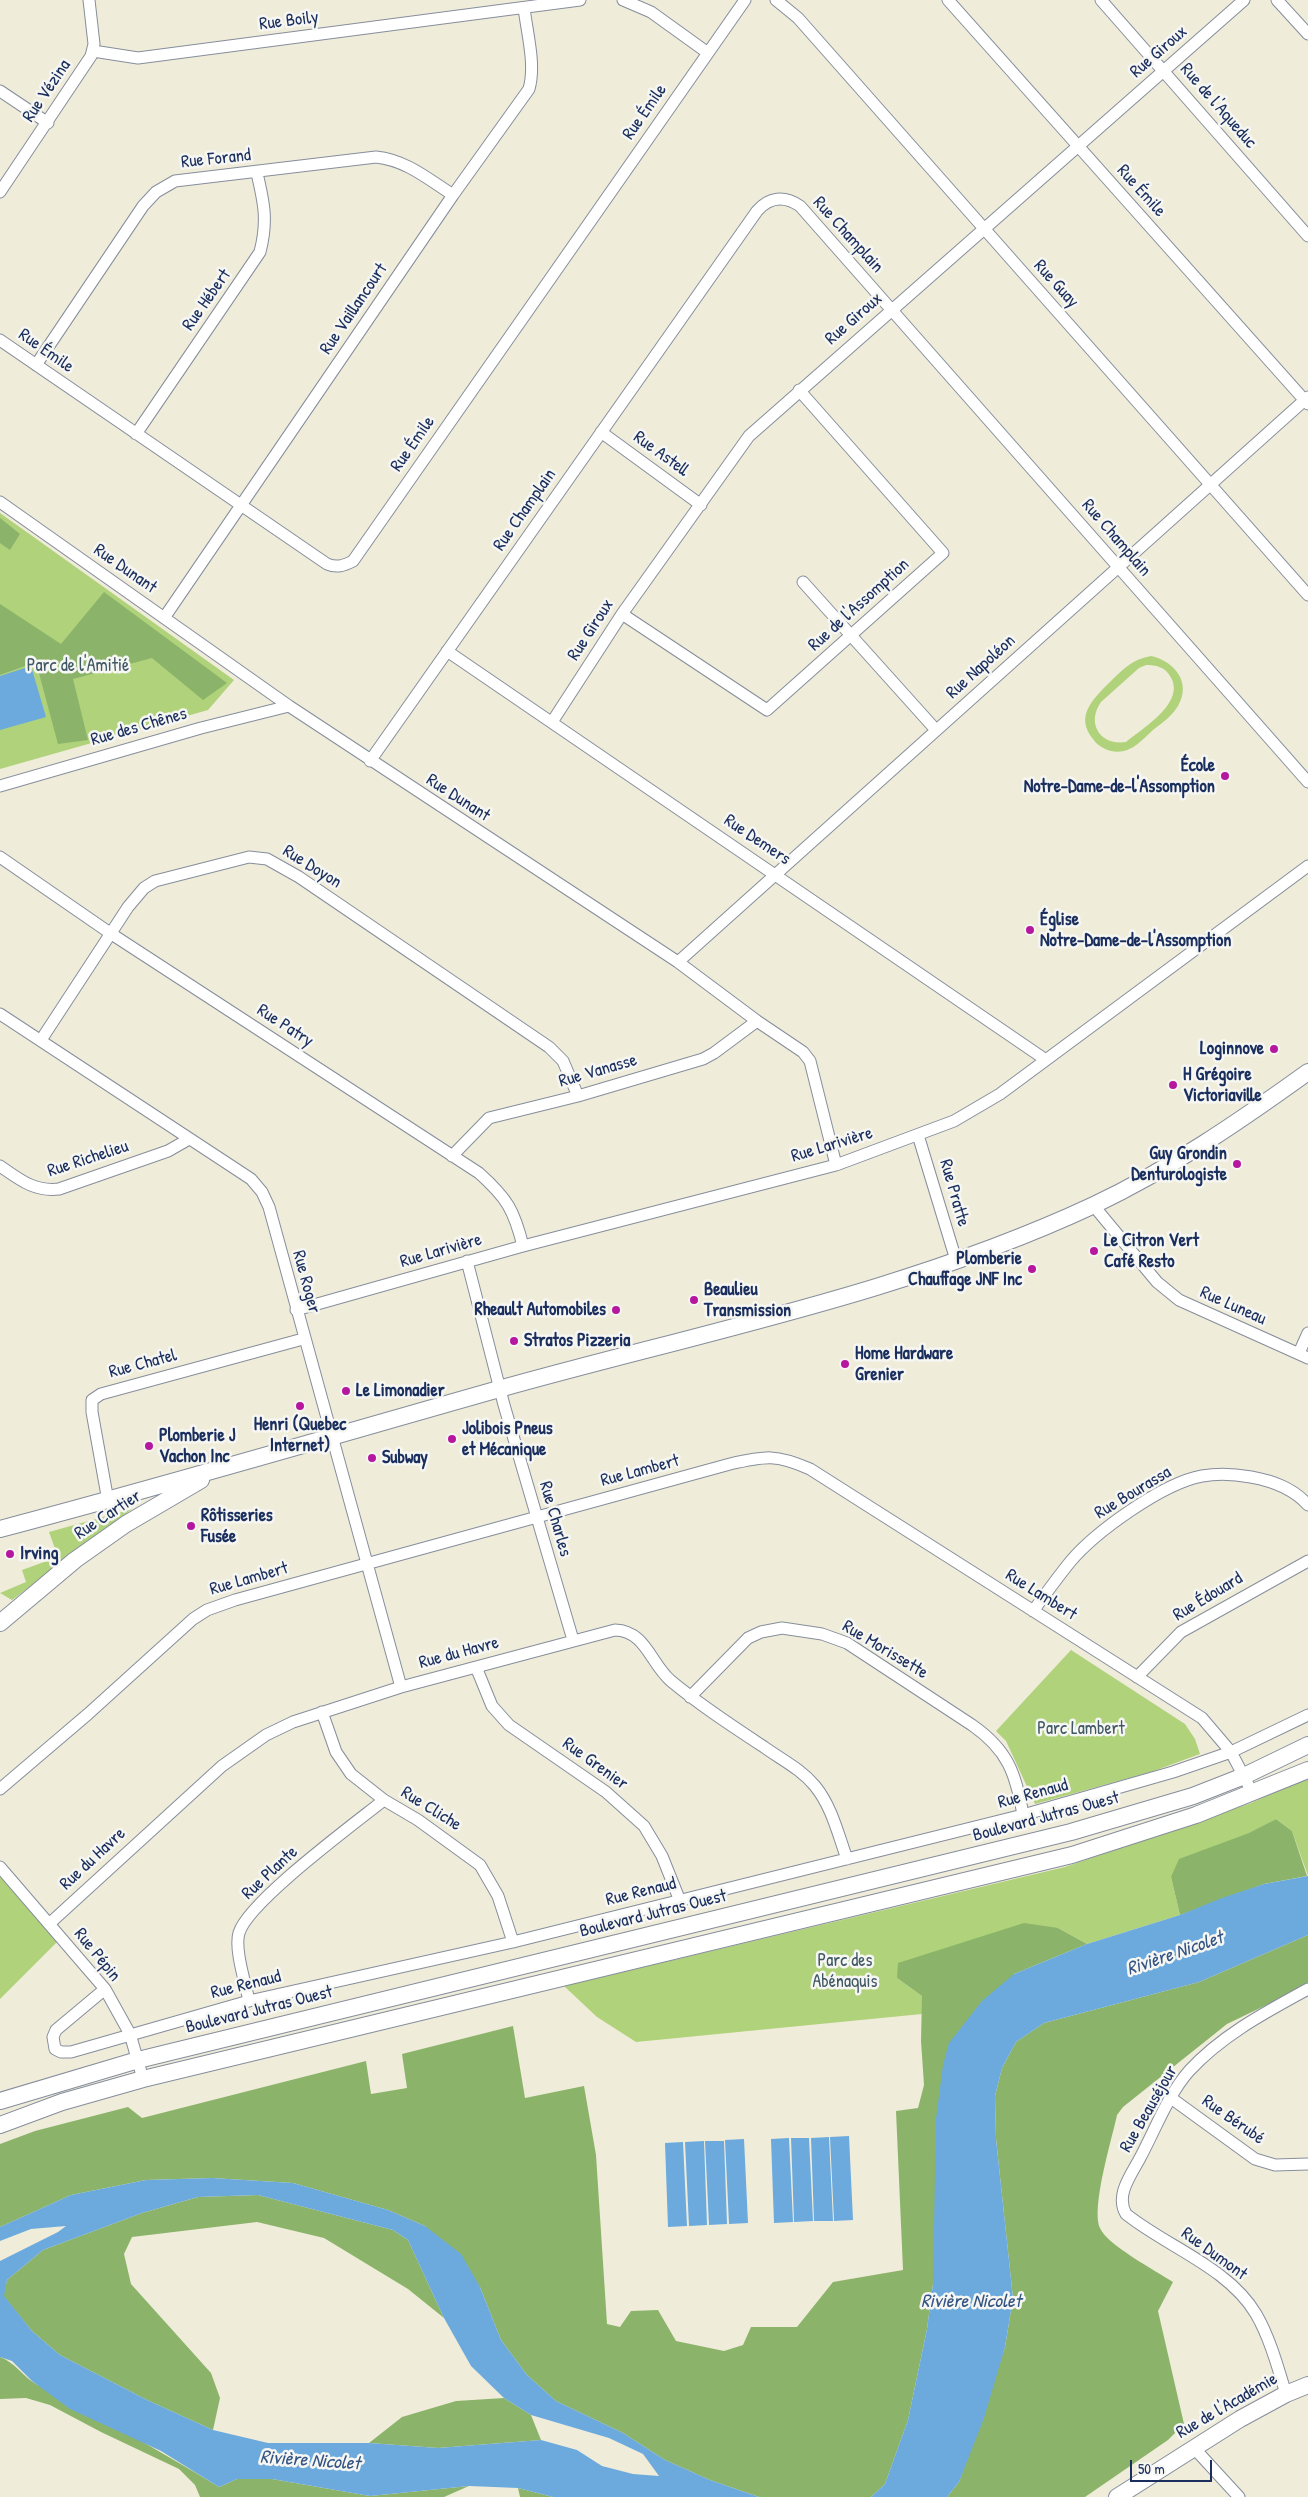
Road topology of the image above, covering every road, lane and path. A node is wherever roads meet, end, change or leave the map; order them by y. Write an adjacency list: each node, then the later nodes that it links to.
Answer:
1 (89, 0): 12 (street, Rue Vézina)
2 (580, 0): 10 (street, Rue Boily)
3 (623, 0): 13 (street)
4 (745, 0): 13 (street, Rue Émile)
5 (776, 0): 21 (street, Rue Guay)
6 (948, 0): 17 (street, Rue Émile)
7 (1101, 0): 14 (street, Rue de l'Aqueduc)
8 (1244, 0): 14 (street, Rue Giroux)
9 (1277, 0): 11 (street)
10 (524, 8): 12 (street, Rue Boily); 20 (street, Rue Vaillancourt)
11 (1308, 34)
12 (93, 51): 16 (street, Rue Vézina)
13 (708, 53): 33 (street, Rue Émile)
14 (1164, 71): 17 (street, Rue Giroux); 22 (street, Rue de l'Aqueduc)
15 (0, 91): 16 (street)
16 (48, 123): 19 (street, Rue Vézina)
17 (1078, 146): 21 (street, Rue Giroux); 27 (street, Rue Émile)
18 (257, 173): 20 (street, Rue Forand); 25 (street, Rue Forand); 29 (street, Rue Hébert)
19 (0, 192)
20 (453, 195): 33 (street, Rue Vaillancourt)
21 (984, 229): 23 (street, Rue Giroux); 30 (street, Rue Guay)
22 (1308, 236)
23 (892, 310): 26 (street, Rue Giroux); 28 (street, Rue Champlain); 34 (street, Rue Champlain)
24 (0, 340): 25 (street, Rue Émile)
25 (36, 365): 29 (street, Rue Émile)
26 (799, 390): 32 (street, Rue Giroux); 39 (street, Rue de l'Assomption)
27 (1307, 400): 30 (street, Rue Napoléon)
28 (600, 432): 32 (street, Rue Astell); 40 (street, Rue Champlain)
29 (136, 434): 33 (street, Rue Émile)
30 (1210, 484): 34 (street, Rue Napoléon); 36 (street, Rue Guay)
31 (0, 502): 38 (street, Rue Dunant)
32 (701, 505): 37 (street, Rue Giroux)
33 (241, 507): 38 (street, Rue Vaillancourt)
34 (1118, 568): 43 (street, Rue Napoléon); 45 (street, Rue Champlain)
35 (803, 582): 39 (street)
36 (1308, 595)
37 (622, 614): 39 (street, Rue de l'Assomption); 42 (street, Rue Giroux)
38 (164, 618): 41 (street, Rue Dunant)
39 (851, 635): 43 (street)
40 (447, 651): 42 (street, Rue Demers); 44 (street, Rue Champlain)
41 (289, 706): 44 (street, Rue Dunant); 46 (street, Rue des Chênes)
42 (552, 722): 49 (street, Rue Demers)
43 (936, 730): 49 (street, Rue Napoléon)
44 (370, 761): 51 (street, Rue Dunant)
45 (1308, 782)
46 (0, 786)
47 (0, 857): 50 (street, Rue Patry)
48 (1308, 866): 55 (street, Rue Larivière)
49 (776, 874): 51 (street, Rue Napoléon); 55 (street, Rue Demers)
50 (110, 933): 54 (street, Rue Doyon); 57 (street, Rue Doyon); 60 (street, Rue Patry)
51 (678, 962): 53 (street, Rue Dunant)
52 (0, 1014): 54 (street, Rue Roger)
53 (757, 1021): 57 (street, Rue Vanasse); 61 (street, Rue Dunant)
54 (41, 1040): 59 (street, Rue Roger)
55 (1046, 1060): 58 (street, Rue Larivière)
56 (1308, 1072): 63 (main road)
57 (578, 1096): 60 (street, Rue Vanasse)
58 (918, 1135): 61 (street, Rue Larivière); 65 (street, Rue Pratte)
59 (189, 1139): 62 (street, Rue Richelieu); 67 (street, Rue Roger)
60 (452, 1156): 64 (street, Rue Patry)
61 (836, 1164): 64 (street, Rue Larivière)
62 (0, 1166)
63 (1094, 1205): 65 (main road); 70 (street, Rue Luneau)
64 (523, 1246): 66 (street, Rue Larivière)
65 (956, 1260): 71 (main road)
66 (468, 1261): 67 (street, Rue Larivière); 71 (street, Rue Charles)
67 (296, 1310): 69 (street, Rue Roger)
68 (1308, 1333): 70 (street)
69 (303, 1339): 72 (street, Rue Roger); 74 (street, Rue Chatel)
70 (1303, 1356)
71 (500, 1389): 72 (main road); 76 (street, Rue Charles)
72 (332, 1438): 73 (main road); 79 (street, Rue Roger)
73 (220, 1469): 74 (main road); 81 (main road, Rue Cartier)
74 (108, 1500): 77 (main road)
75 (1308, 1504): 80 (street, Rue Bourassa)
76 (536, 1517): 79 (street, Rue Lambert); 80 (street, Rue Lambert); 82 (street, Rue Charles)
77 (0, 1529)
78 (1308, 1561): 84 (street, Rue Édouard)
79 (367, 1565): 85 (street, Rue Roger); 93 (street, Rue Lambert)
80 (1033, 1611): 84 (street, Rue Lambert)
81 (0, 1623)
82 (573, 1640): 83 (street, Rue du Havre); 86 (street, Rue du Havre)
83 (476, 1667): 85 (street, Rue du Havre); 99 (street, Rue Grenier)
84 (1137, 1677): 90 (street, Rue Lambert)
85 (401, 1687): 87 (street, Rue du Havre)
86 (690, 1697): 96 (street, Rue Morissette); 97 (street, Rue du Havre)
87 (322, 1712): 95 (street, Rue Cliche); 100 (street, Rue du Havre)
88 (1308, 1715): 90 (street, Rue Renaud)
89 (1308, 1745): 92 (main road, Boulevard Jutras Ouest)
90 (1231, 1752): 92 (street, Rue Lambert); 96 (street, Rue Renaud)
91 (1308, 1770): 94 (main road)
92 (1244, 1776): 94 (street, Rue Lambert); 106 (main road, Boulevard Jutras Ouest)
93 (0, 1789)
94 (1253, 1794): 107 (main road)
95 (384, 1800): 101 (street, Rue Cliche); 104 (street, Rue Plante)
96 (1023, 1815): 97 (street, Rue Renaud)
97 (847, 1859): 99 (street, Rue Renaud)
98 (0, 1867): 100 (street, Rue Pépin)
99 (680, 1901): 101 (street, Rue Renaud)
100 (49, 1924): 102 (street, Rue Pépin)
101 (513, 1942): 104 (street, Rue Renaud)
102 (105, 1989): 105 (street, Rue Pépin); 105 (street, Rue Renaud)
103 (1308, 1989): 108 (street, Rue Beauséjour)
104 (249, 2001): 105 (street, Rue Renaud)
105 (130, 2034): 106 (street, Rue Pépin)
106 (138, 2060): 107 (street, Rue Pépin); 109 (main road, Boulevard Jutras Ouest)
107 (143, 2079): 110 (main road)
108 (1171, 2098): 111 (street, Rue Bérubé); 112 (street, Rue Beauséjour)
109 (0, 2101)
110 (0, 2125)
111 (1308, 2164)
112 (1126, 2214): 114 (street, Rue Dumont)
113 (1308, 2385): 114 (main road, Rue de l'Académie)
114 (1286, 2394): 115 (main road, Rue de l'Académie)
115 (1194, 2448): 116 (main road, Rue de l'Académie); 117 (street)
116 (1117, 2497)
117 (1240, 2497)

